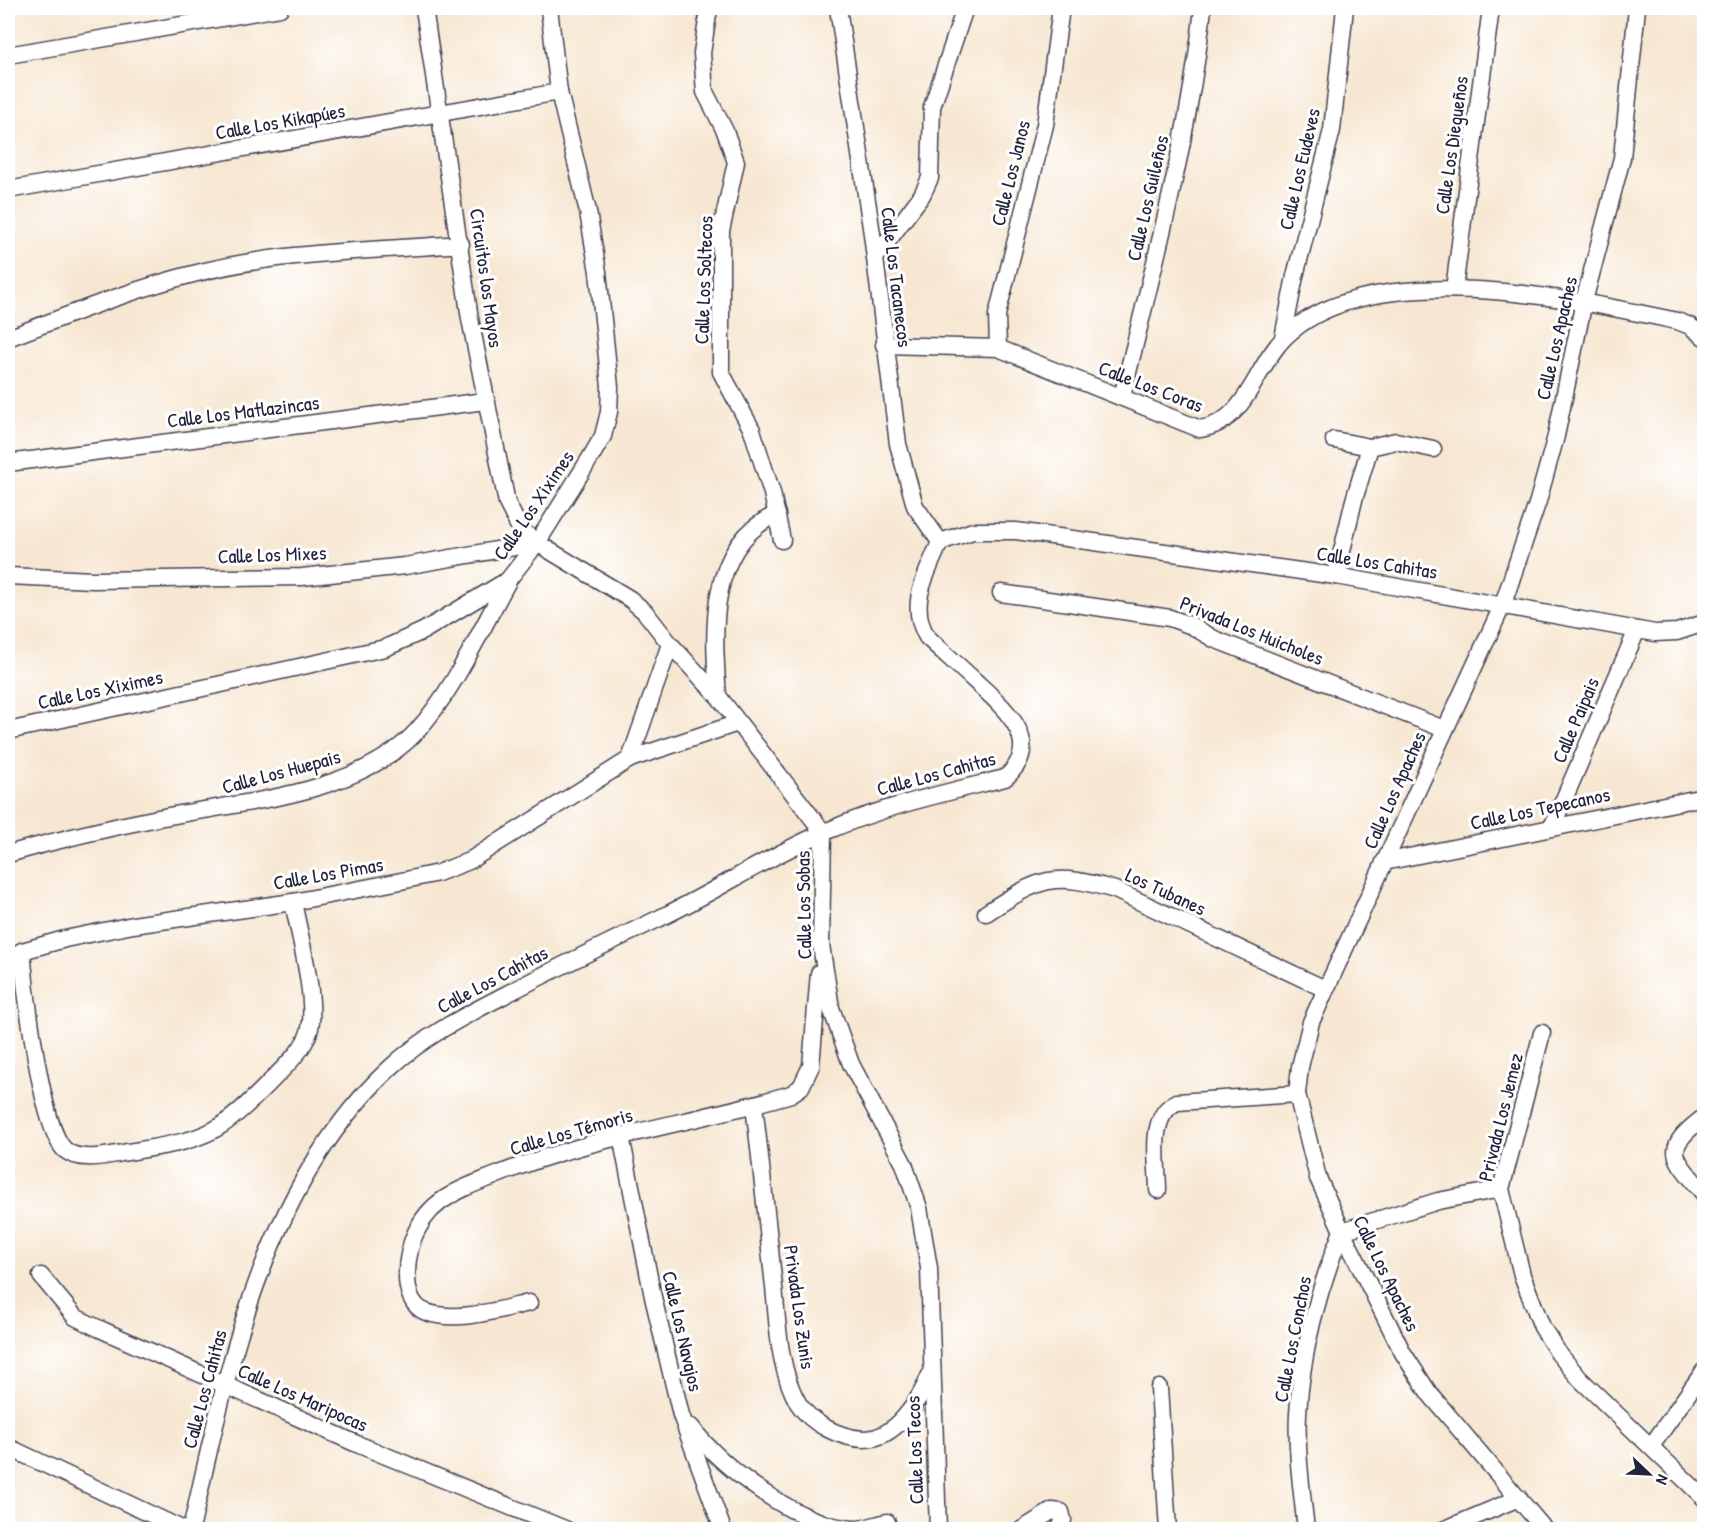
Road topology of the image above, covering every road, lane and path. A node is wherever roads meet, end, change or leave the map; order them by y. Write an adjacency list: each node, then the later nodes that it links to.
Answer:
1 (280, 8): 12 (street)
2 (424, 8): 14 (street, Circuitos los Mayos)
3 (549, 8): 13 (street, Calle Los Xiximes)
4 (709, 8): 31 (street, Calle Los Soltecos)
5 (838, 8): 17 (street, Calle Los Tacanecos)
6 (965, 8): 17 (street)
7 (1061, 8): 24 (street, Calle Los Janos)
8 (1203, 8): 25 (street, Calle Los Guileños)
9 (1345, 8): 22 (street, Calle Los Eudeves)
10 (1491, 8): 18 (street, Calle Los Diegueños)
11 (1637, 8): 19 (street, Calle Los Apaches)
12 (8, 55)
13 (559, 92): 14 (street, Calle Los Kikapúes); 34 (street, Calle Los Xiximes)
14 (442, 114): 15 (street, Calle Los Kikapúes); 16 (street, Circuitos los Mayos)
15 (8, 190)
16 (461, 244): 21 (street); 26 (street, Circuitos los Mayos)
17 (875, 258): 23 (street, Calle Los Tacanecos)
18 (1454, 289): 19 (street, Calle Los Coras); 22 (street, Calle Los Coras)
19 (1584, 301): 20 (street, Calle Los Coras); 39 (street, Calle Los Apaches)
20 (1704, 337)
21 (8, 338)
22 (1283, 338): 25 (street, Calle Los Coras)
23 (884, 345): 24 (street, Calle Los Coras); 33 (street, Calle Los Tacanecos)
24 (998, 348): 25 (street, Calle Los Coras)
25 (1122, 397)
26 (485, 401): 30 (street, Calle Los Matlazincas); 34 (street, Circuitos los Mayos)
27 (1334, 440): 28 (street)
28 (1370, 447): 29 (street); 36 (street)
29 (1433, 449)
30 (8, 463)
31 (777, 514): 32 (street, Calle Los Soltecos); 43 (street)
32 (782, 540)
33 (940, 542): 36 (street, Calle Los Cahitas); 50 (street, Calle Los Cahitas)
34 (537, 543): 35 (street, Calle Los Mixes); 37 (street, Calle Los Xiximes); 42 (street, Calle Los Sobas)
35 (8, 576)
36 (1336, 576): 39 (street, Calle Los Cahitas)
37 (508, 580): 46 (street, Calle Los Xiximes); 51 (street, Calle Los Huepais)
38 (1001, 593): 45 (street, Privada Los Huicholes)
39 (1503, 604): 41 (street, Calle Los Cahitas); 45 (street, Calle Los Apaches)
40 (1704, 623): 41 (street, Calle Los Cahitas)
41 (1637, 630): 49 (street, Calle Paipais)
42 (670, 644): 43 (street, Calle Los Sobas); 47 (street)
43 (718, 696): 44 (street, Calle Los Sobas)
44 (738, 723): 47 (street, Calle Los Pimas); 50 (street, Calle Los Sobas)
45 (1444, 729): 52 (street, Calle Los Apaches)
46 (8, 731)
47 (630, 759): 53 (street, Calle Los Pimas)
48 (1704, 797): 49 (street, Calle Los Tepecanos)
49 (1552, 827): 52 (street, Calle Los Tepecanos)
50 (823, 832): 55 (street, Calle Los Sobas); 72 (street, Calle Los Cahitas)
51 (8, 854)
52 (1384, 862): 58 (street, Calle Los Apaches)
53 (293, 902): 56 (street, Calle Los Pimas); 56 (street)
54 (986, 913): 58 (street, Los Tubanes)
55 (821, 945): 61 (street, Calle Los Témoris); 70 (street, Calle Los Sobas)
56 (22, 951): 57 (street, Calle Los Pimas)
57 (8, 960)
58 (1325, 989): 60 (street, Calle Los Apaches)
59 (1542, 1033): 64 (street, Privada Los Jemez)
60 (1297, 1094): 65 (street); 67 (street, Calle Los Apaches)
61 (754, 1105): 63 (street, Calle Los Témoris); 70 (street, Privada Los Zunis)
62 (1704, 1117): 66 (street)
63 (621, 1136): 69 (street, Calle Los Témoris); 74 (street, Calle Los Navajos)
64 (1501, 1189): 67 (street); 75 (street, Privada Los Jemez)
65 (1158, 1190)
66 (1704, 1194)
67 (1342, 1231): 77 (street, Calle Los Apaches); 88 (street, Calle Los Conchos)
68 (41, 1276): 72 (street, Calle Los Maripocas)
69 (529, 1303)
70 (932, 1368): 84 (street, Calle Los Tecos)
71 (1704, 1371): 75 (street)
72 (223, 1385): 81 (street, Calle Los Cahitas); 82 (street, Calle Los Maripocas)
73 (1159, 1388): 87 (street)
74 (681, 1415): 79 (street); 83 (street, Calle Los Navajos)
75 (1652, 1445): 78 (street, Privada Los Jemez)
76 (8, 1447): 80 (street)
77 (1519, 1498): 89 (street); 90 (street, Calle Los Apaches)
78 (1704, 1498)
79 (887, 1522)
80 (184, 1530)
81 (191, 1530)
82 (567, 1530)
83 (723, 1530)
84 (938, 1530)
85 (1021, 1530): 86 (street)
86 (1060, 1530)
87 (1168, 1530)
88 (1306, 1530)
89 (1443, 1530)
90 (1545, 1530)

